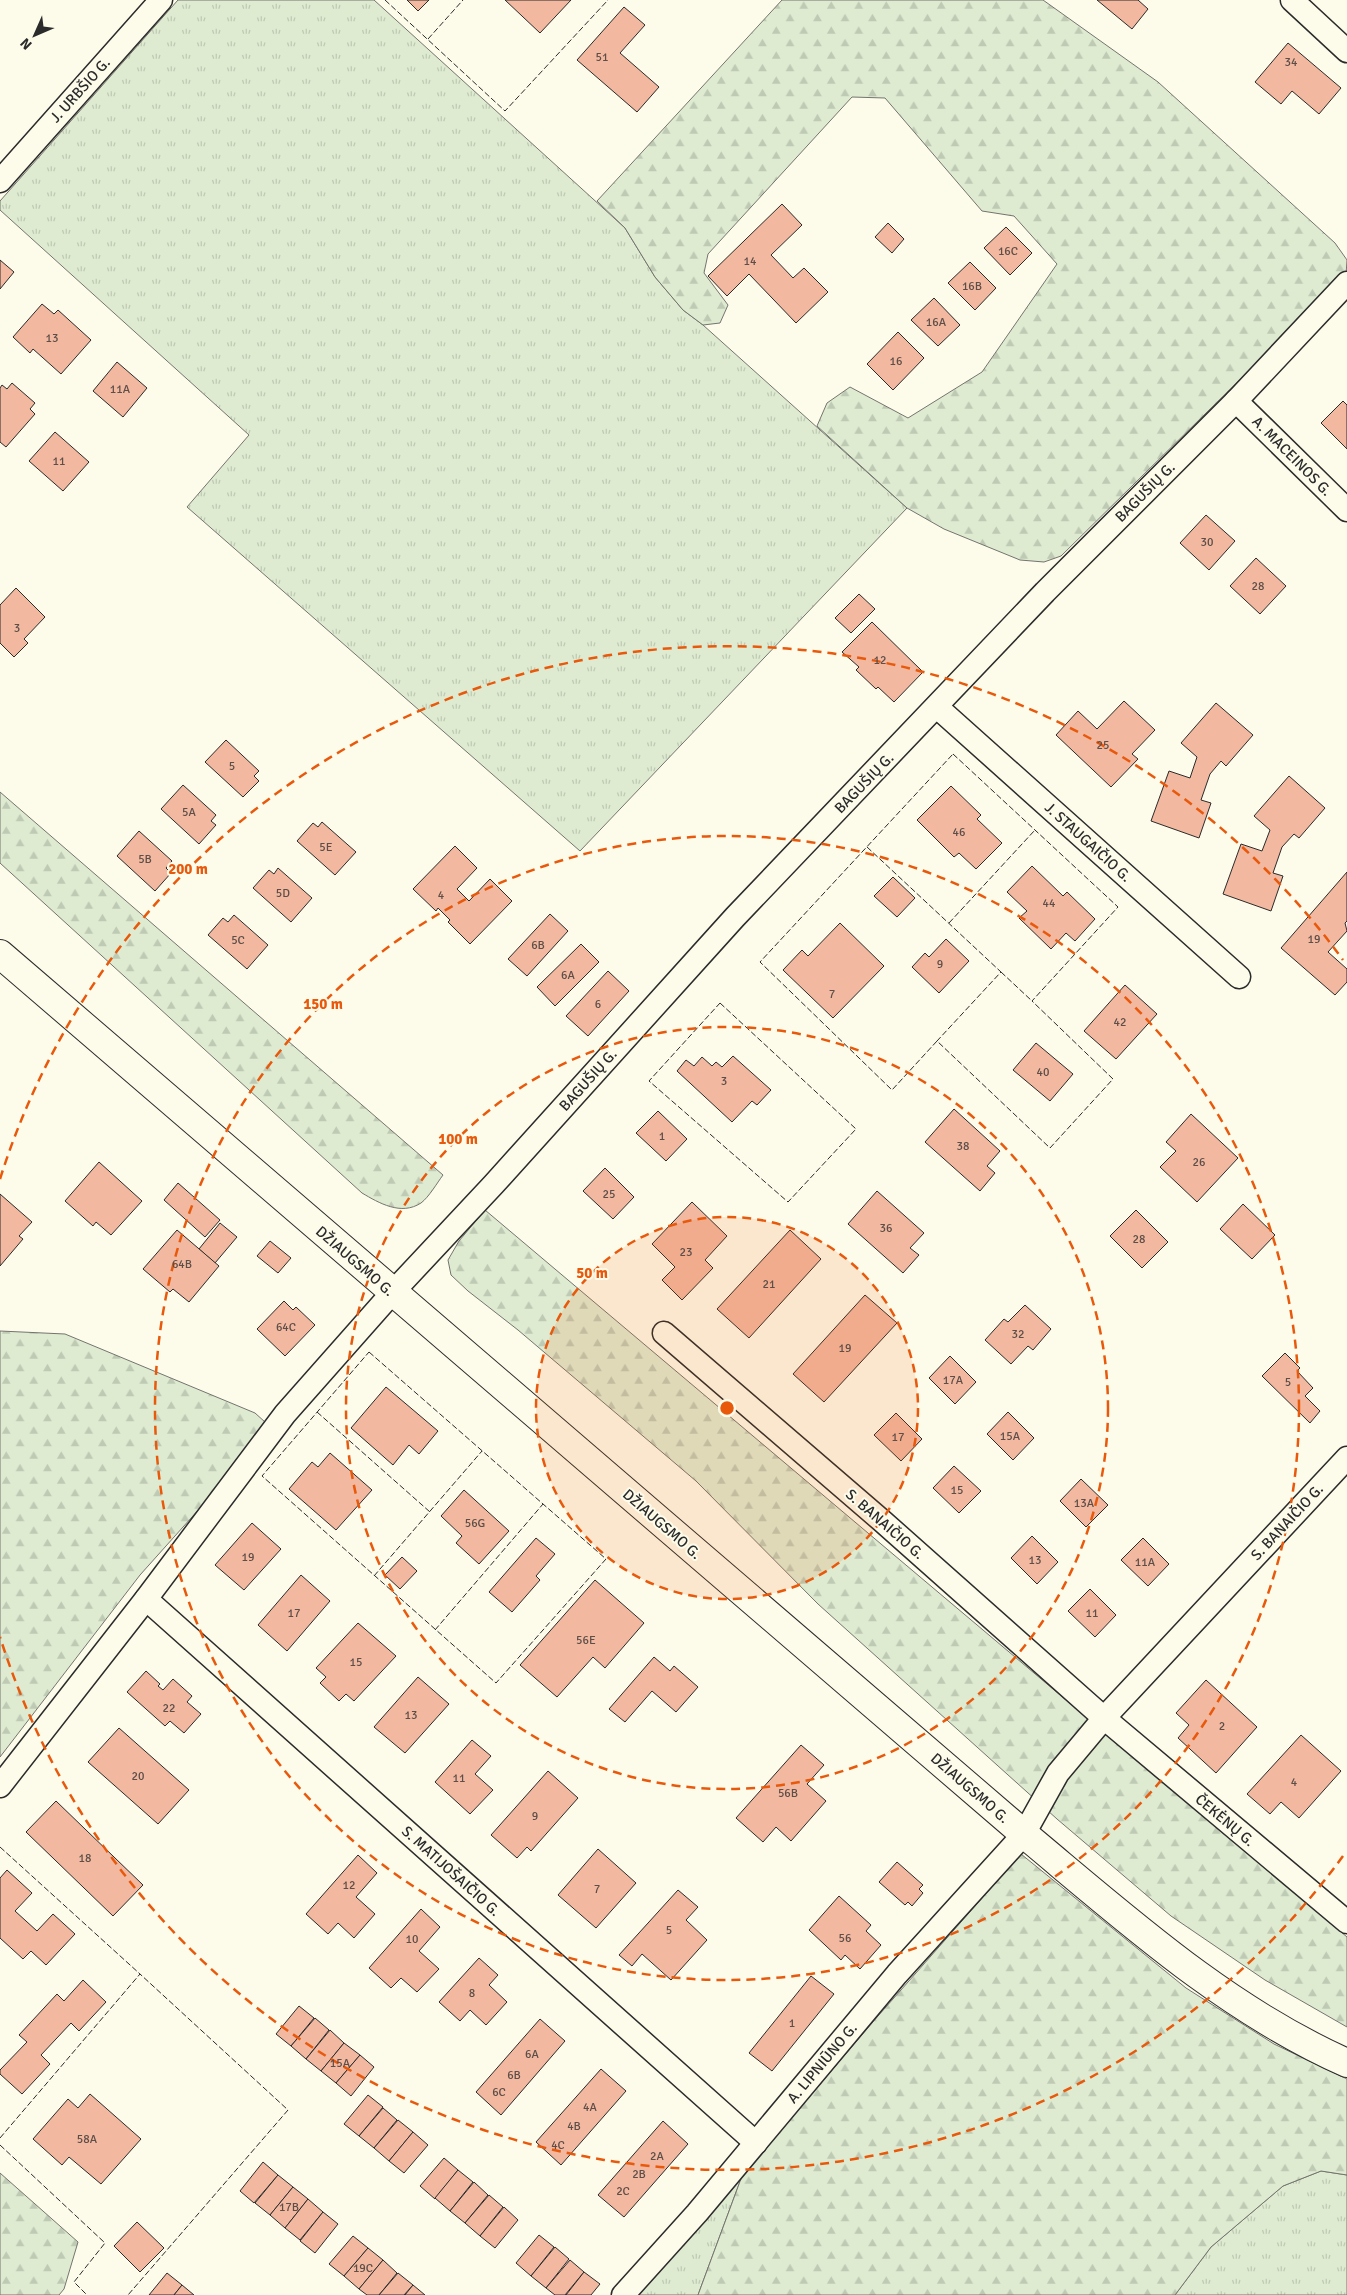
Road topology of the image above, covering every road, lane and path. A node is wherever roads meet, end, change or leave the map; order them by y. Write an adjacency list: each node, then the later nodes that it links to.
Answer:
1 (161, 0): 4 (street, J. URBŠIO G.)
2 (1292, 0): 3 (street)
3 (1347, 51)
4 (0, 181)
5 (1347, 284): 6 (street, BAGUŠIŲ G.)
6 (1236, 401): 7 (street, A. MACEINOS G.); 8 (street, BAGUŠIŲ G.)
7 (1347, 510)
8 (937, 707): 10 (street, J. STAUGAIČIO G.); 11 (street, BAGUŠIŲ G.)
9 (0, 954): 11 (street, DŽIAUGSMO G.)
10 (1239, 977)
11 (392, 1293): 14 (street, BAGUŠIŲ G.); 17 (street, DŽIAUGSMO G.)
12 (664, 1333): 15 (street, S. BANAIČIO G.)
13 (1347, 1458): 15 (street, S. BANAIČIO G.)
14 (146, 1599): 16 (street, BAGUŠIŲ G.); 20 (street, S. MATIJOŠAIČIO G.)
15 (1104, 1718): 17 (street, S. BANAIČIO G.); 18 (street, ČEKĖNŲ G.)
16 (0, 1786)
17 (1024, 1834): 19 (street, DŽIAUGSMO G.); 20 (street, A. LIPNIŪNO G.)
18 (1347, 1922)
19 (1347, 2063)
20 (756, 2143): 21 (street, A. LIPNIŪNO G.)
21 (623, 2295)

